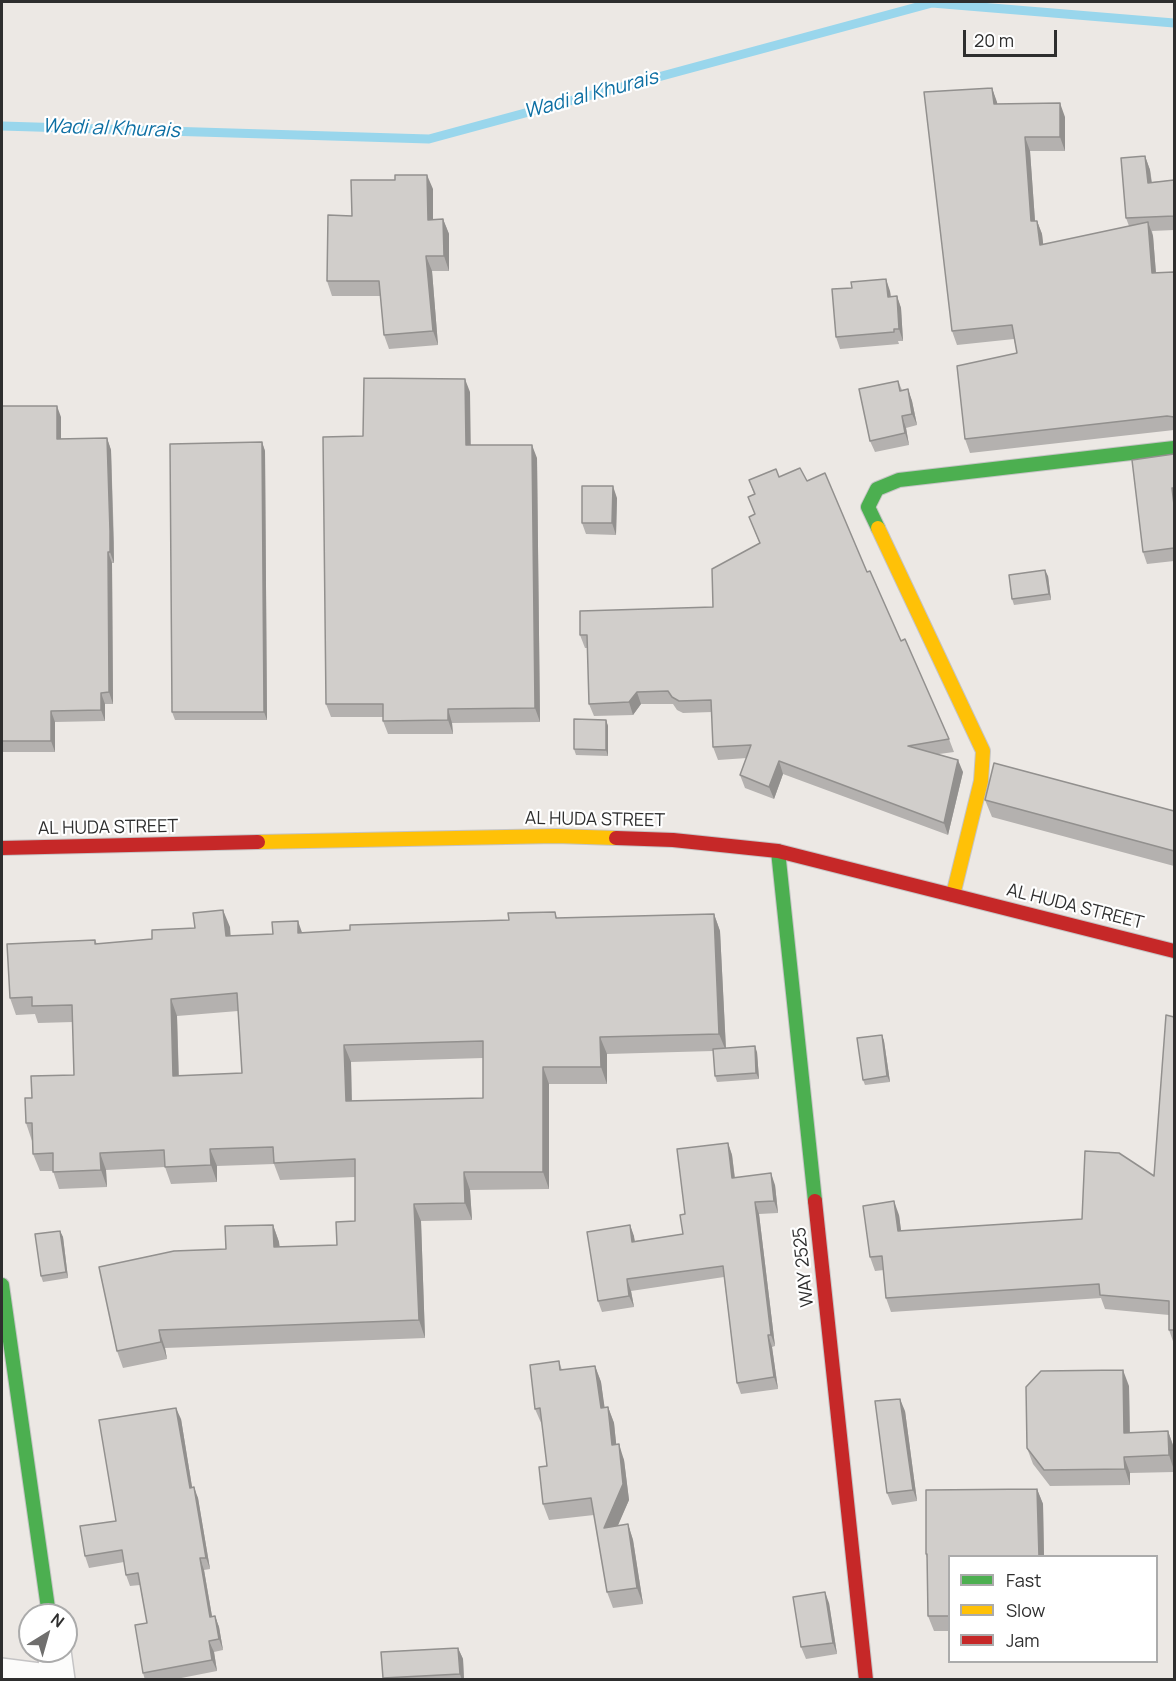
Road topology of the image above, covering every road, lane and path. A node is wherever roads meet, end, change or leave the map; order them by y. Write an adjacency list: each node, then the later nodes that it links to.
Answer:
1 (1174, 448): 4 (street)
2 (2, 848): 3 (street, AL HUDA STREET)
3 (778, 851): 4 (street, AL HUDA STREET); 12 (street, WAY 2525)
4 (953, 895): 5 (street, AL HUDA STREET)
5 (1174, 951)
6 (2, 1285): 7 (street)
7 (47, 1603)
8 (56, 1663): 11 (street)
9 (2, 1675): 10 (street)
10 (41, 1680)
11 (58, 1680)
12 (866, 1680)

